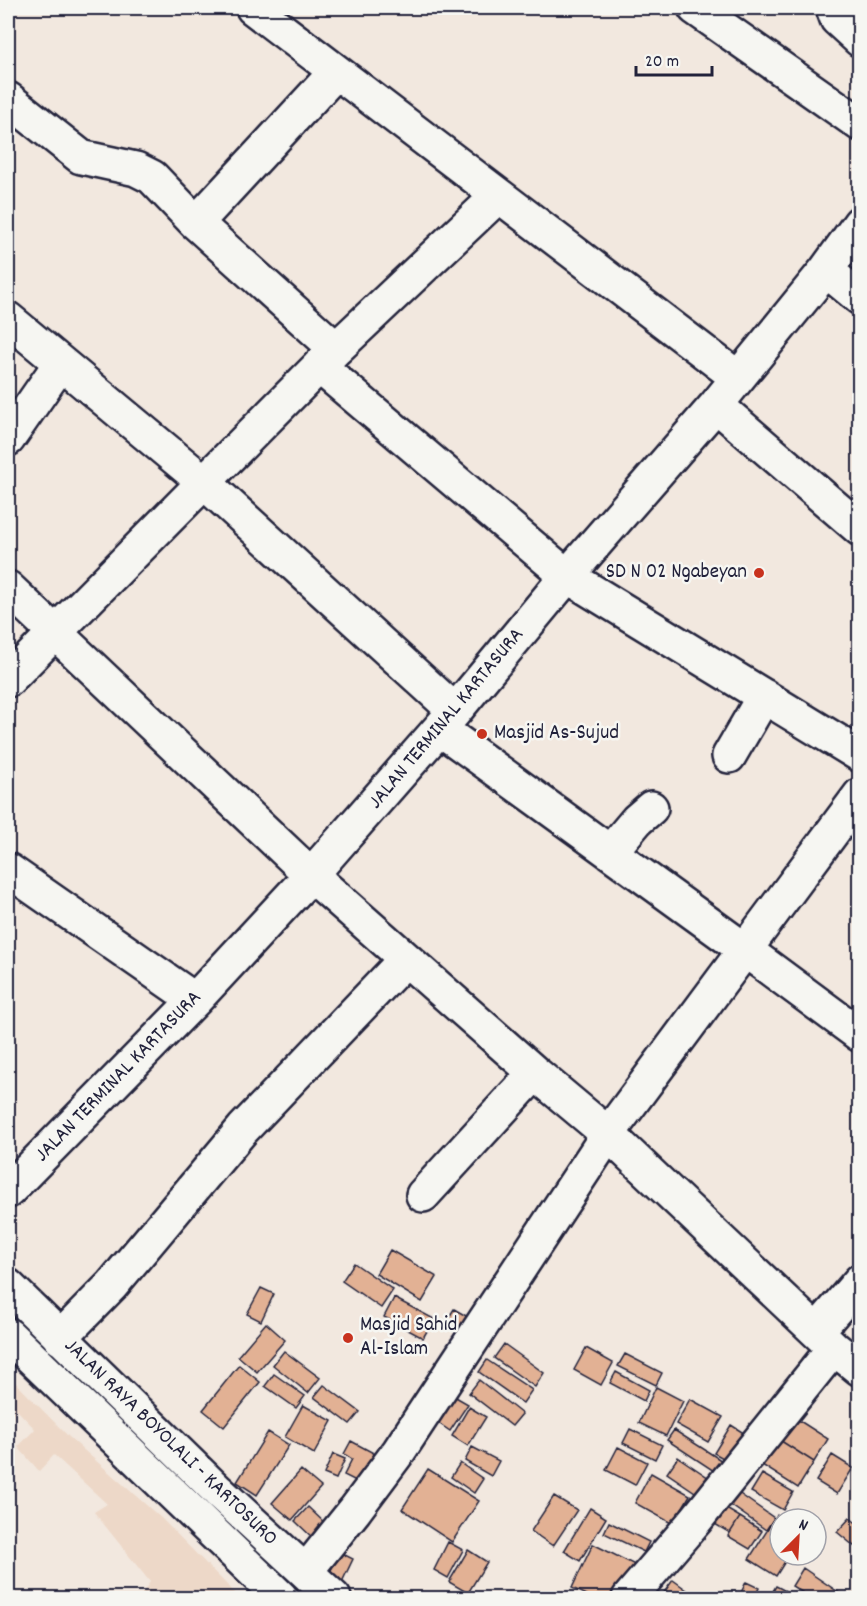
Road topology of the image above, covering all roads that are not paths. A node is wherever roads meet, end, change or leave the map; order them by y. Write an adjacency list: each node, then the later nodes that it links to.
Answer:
1 (252, 8): 5 (main road)
2 (695, 8): 7 (main road)
3 (833, 8): 4 (main road)
4 (860, 40)
5 (336, 72): 8 (main road); 9 (main road)
6 (8, 99): 9 (main road)
7 (860, 124)
8 (498, 196): 14 (main road); 16 (main road)
9 (196, 223): 14 (main road)
10 (860, 223): 11 (main road, JALAN TERMINAL KARTASURA)
11 (826, 270): 12 (main road); 16 (main road, JALAN TERMINAL KARTASURA)
12 (860, 298)
13 (8, 319): 15 (main road)
14 (327, 358): 19 (main road); 21 (main road)
15 (60, 364): 18 (main road); 19 (main road)
16 (737, 377): 17 (main road, JALAN TERMINAL KARTASURA)
17 (716, 405): 20 (main road); 21 (main road, JALAN TERMINAL KARTASURA)
18 (8, 439)
19 (204, 482): 23 (main road); 26 (main road)
20 (860, 529)
21 (567, 576): 25 (main road); 26 (main road, JALAN TERMINAL KARTASURA)
22 (8, 588): 23 (main road)
23 (56, 633): 24 (main road); 33 (main road)
24 (8, 680)
25 (764, 696): 27 (main road); 28 (main road)
26 (448, 720): 31 (main road); 33 (main road, JALAN TERMINAL KARTASURA)
27 (860, 755)
28 (729, 756)
29 (860, 795): 34 (main road)
30 (651, 808): 31 (main road)
31 (610, 852): 34 (main road)
32 (8, 870): 36 (main road)
33 (311, 875): 35 (main road); 36 (main road, JALAN TERMINAL KARTASURA)
34 (745, 950): 37 (main road); 39 (main road)
35 (406, 959): 38 (main road); 45 (main road)
36 (195, 1000): 40 (main road, JALAN TERMINAL KARTASURA)
37 (860, 1035)
38 (535, 1074): 39 (main road); 41 (main road)
39 (608, 1134): 46 (main road); 48 (main road)
40 (8, 1191)
41 (423, 1195)
42 (860, 1281): 46 (main road)
43 (8, 1286): 45 (main road, JALAN RAYA BOYOLALI - KARTOSURO)
44 (8, 1335): 49 (main road, JALAN RAYA BOYOLALI - KARTOSURO)
45 (60, 1338): 48 (main road, JALAN RAYA BOYOLALI - KARTOSURO)
46 (826, 1340): 47 (main road); 51 (main road)
47 (860, 1369)
48 (306, 1571): 50 (main road, JALAN RAYA BOYOLALI - KARTOSURO)
49 (280, 1598)
50 (334, 1599)
51 (629, 1599)

